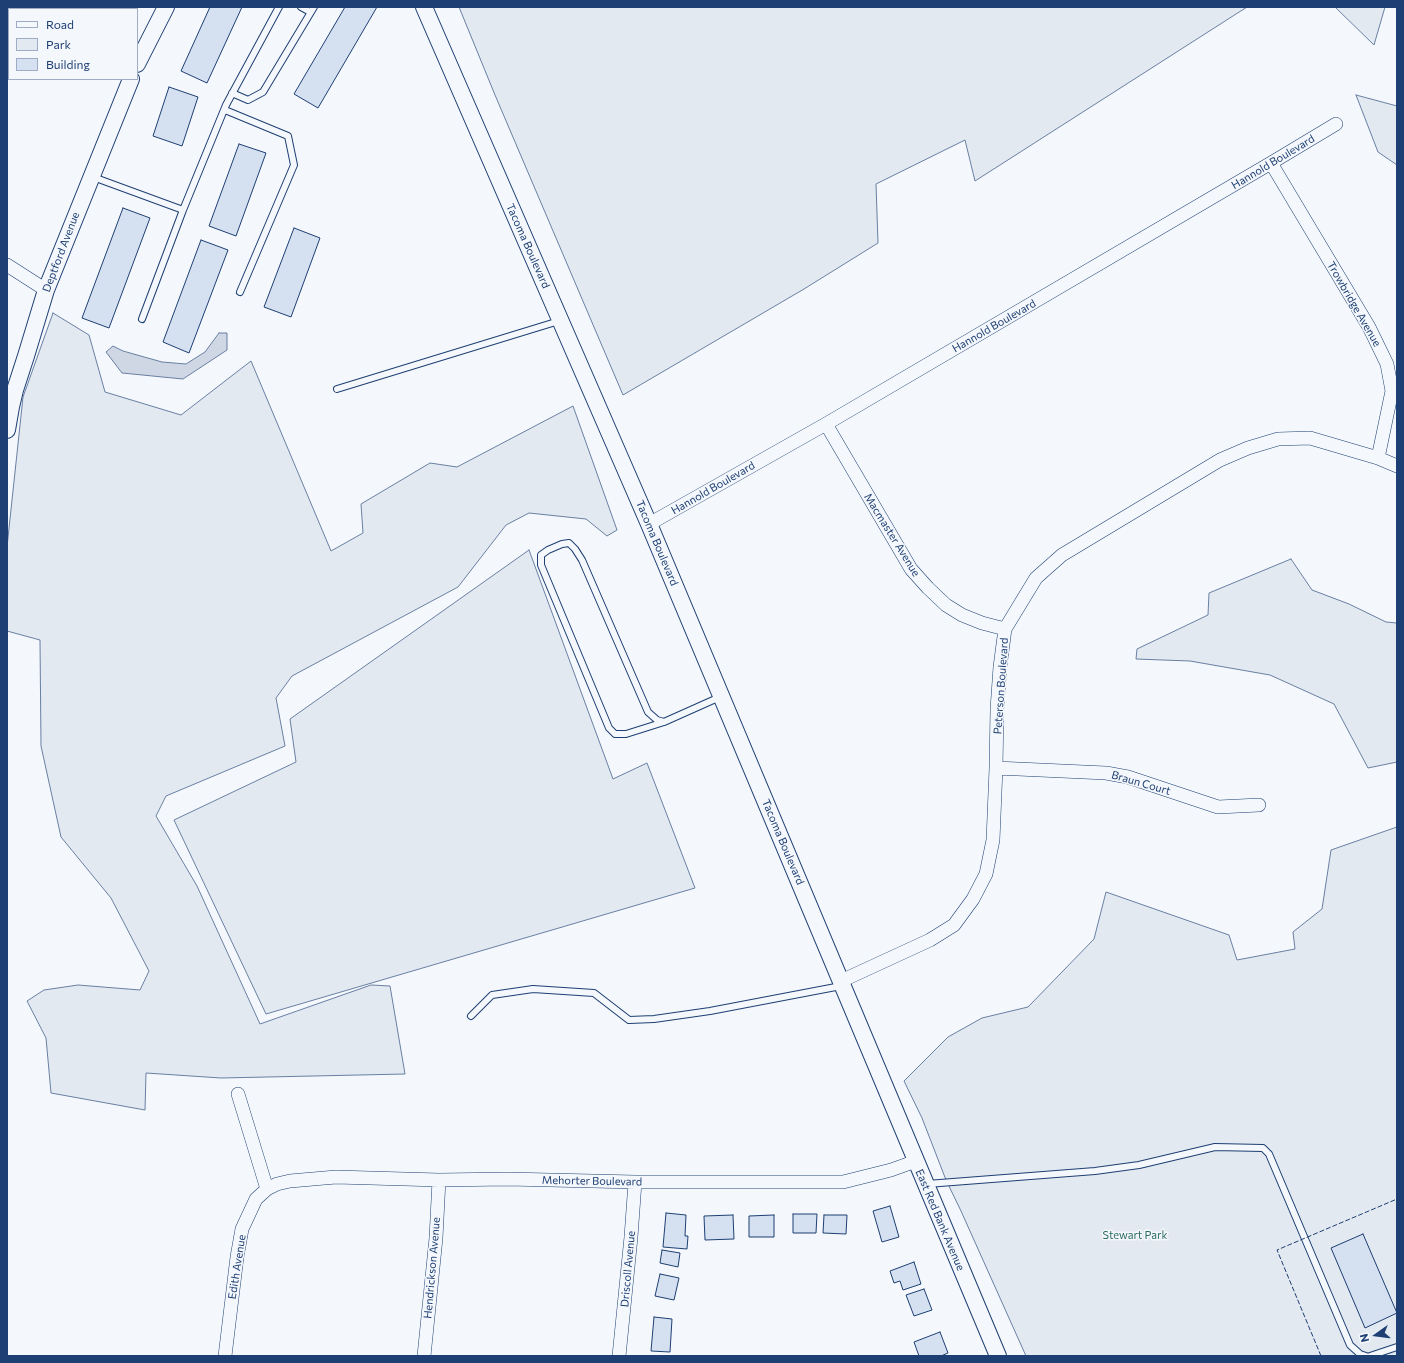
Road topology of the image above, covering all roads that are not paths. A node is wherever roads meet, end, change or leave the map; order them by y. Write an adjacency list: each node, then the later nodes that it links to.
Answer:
1 (166, 7): 6 (street)
2 (279, 7): 8 (lane)
3 (301, 7): 5 (lane)
4 (424, 7): 18 (street, Tacoma Boulevard)
5 (312, 10): 8 (lane)
6 (138, 62)
7 (131, 80): 12 (street, Deptford Avenue)
8 (232, 93): 9 (lane)
9 (225, 110): 13 (lane); 16 (lane)
10 (1336, 124): 11 (street, Hannold Boulevard)
11 (1271, 164): 20 (street, Hannold Boulevard); 22 (street, Trowbridge Avenue)
12 (92, 176): 13 (lane); 15 (street, Deptford Avenue)
13 (182, 210): 17 (lane)
14 (7, 265): 15 (street)
15 (46, 290): 21 (street, Deptford Avenue)
16 (240, 292)
17 (142, 319)
18 (561, 320): 19 (lane); 24 (street, Tacoma Boulevard)
19 (337, 389)
20 (826, 424): 24 (street, Hannold Boulevard); 25 (street, Macmaster Avenue)
21 (7, 430)
22 (1378, 458): 23 (street, Peterson Boulevard); 25 (street, Peterson Boulevard)
23 (1397, 466)
24 (649, 524): 26 (street, Tacoma Boulevard)
25 (1005, 629): 28 (street, Peterson Boulevard)
26 (722, 697): 27 (lane); 30 (street, Tacoma Boulevard)
27 (664, 722): 27 (lane)
28 (996, 768): 29 (street, Braun Court); 30 (street, Peterson Boulevard)
29 (1259, 805)
30 (842, 984): 31 (lane); 32 (street, Tacoma Boulevard)
31 (471, 1016)
32 (883, 1083): 34 (street, East Red Bank Avenue)
33 (238, 1094): 38 (street)
34 (916, 1161): 36 (street, Mehorter Boulevard); 37 (street, East Red Bank Avenue)
35 (439, 1180): 36 (street, Mehorter Boulevard); 38 (street, Mehorter Boulevard); 41 (street, Hendrickson Avenue)
36 (634, 1182): 42 (street, Driscoll Avenue)
37 (925, 1184): 43 (street, East Red Bank Avenue); 44 (lane)
38 (267, 1189): 40 (street, Edith Avenue)
39 (1397, 1347): 45 (lane)
40 (225, 1356)
41 (424, 1356)
42 (619, 1356)
43 (998, 1356)
44 (1366, 1356)
45 (1370, 1356)

